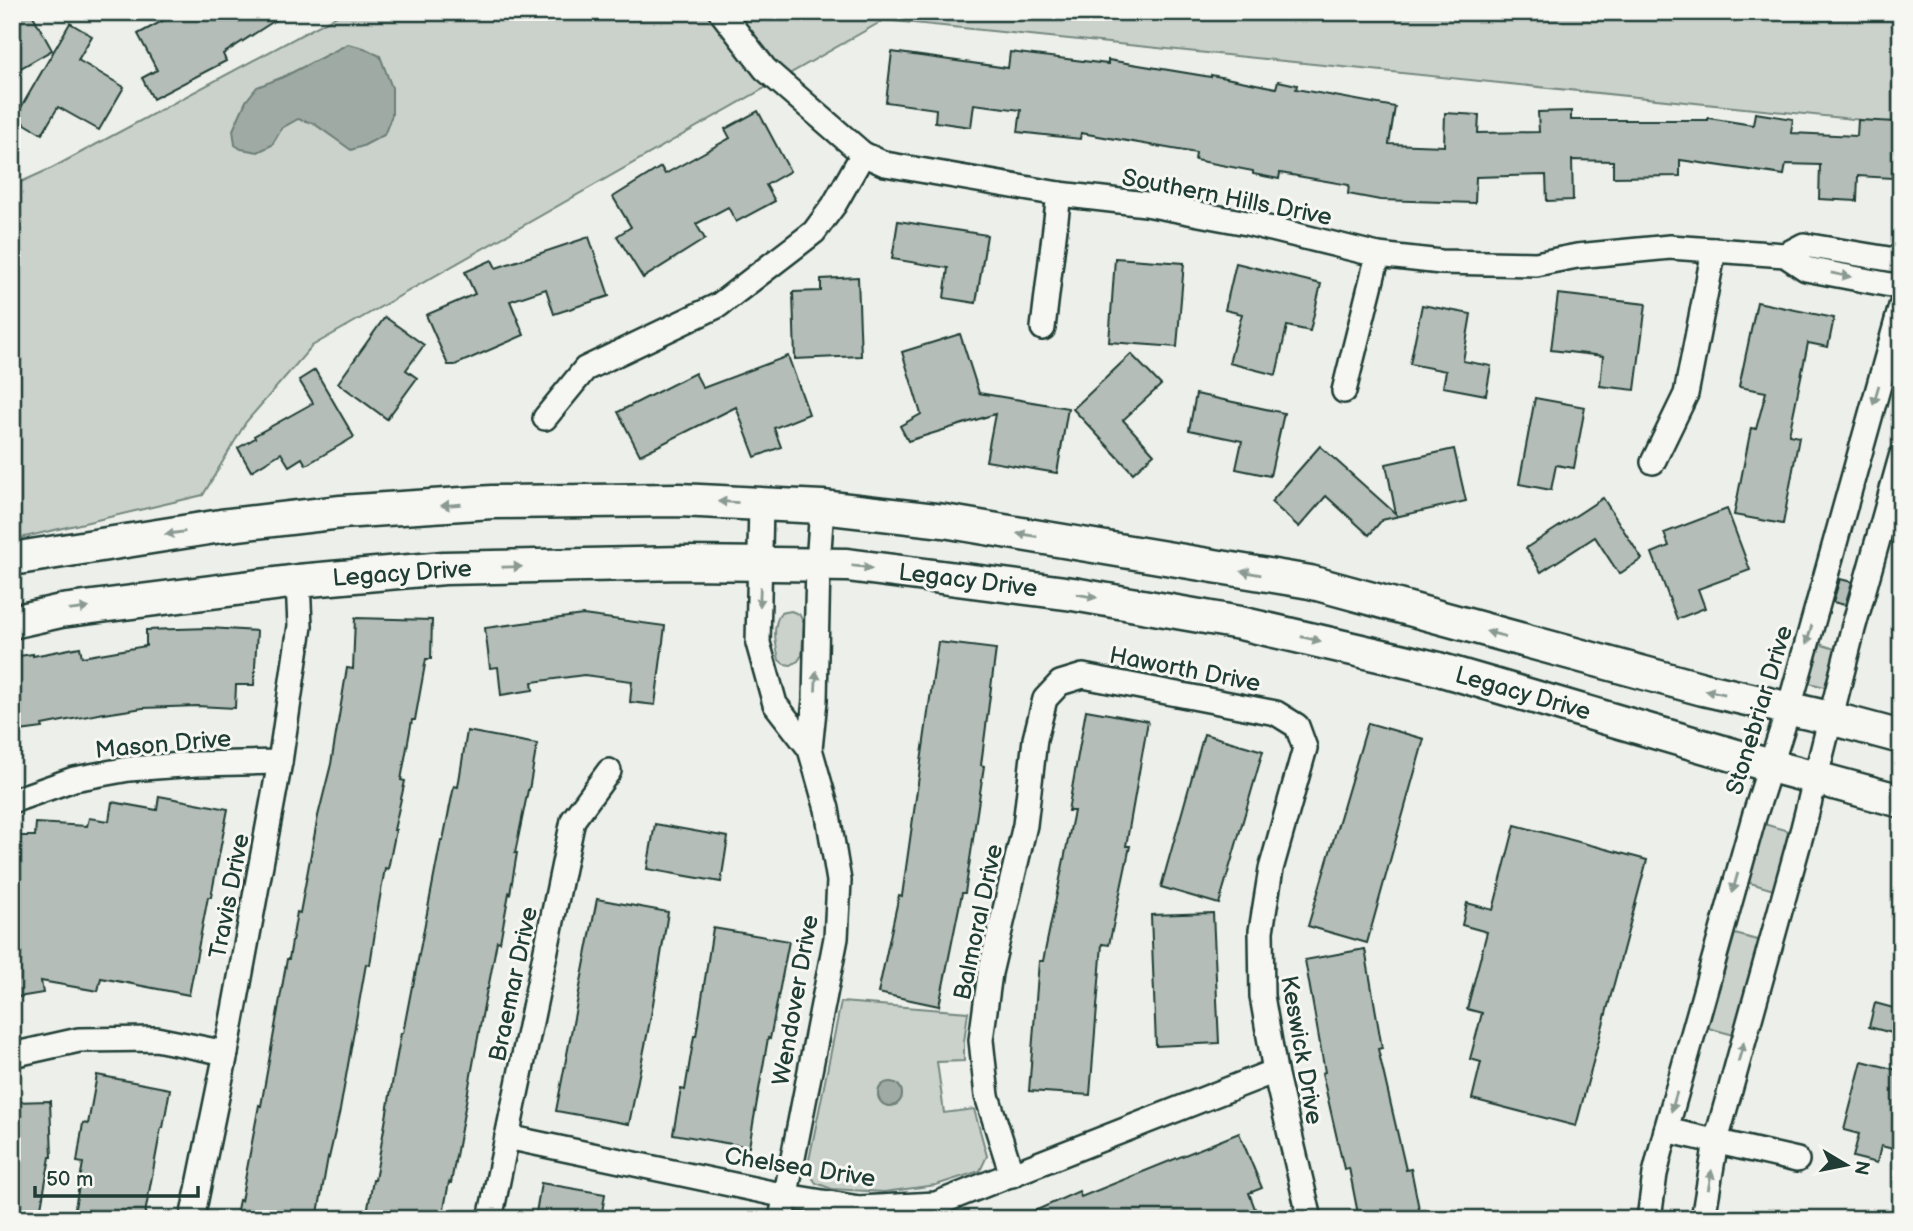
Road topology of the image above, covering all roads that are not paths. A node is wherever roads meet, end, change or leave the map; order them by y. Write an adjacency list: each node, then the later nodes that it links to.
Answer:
1 (720, 12): 2 (street, Southern Hills Drive)
2 (863, 154): 3 (street, Southern Hills Drive); 12 (street)
3 (1059, 194): 5 (street, Southern Hills Drive); 10 (street)
4 (1714, 250): 5 (street, Southern Hills Drive); 6 (street, Southern Hills Drive); 14 (street)
5 (1378, 255): 11 (street)
6 (1785, 255): 7 (street, Southern Hills Drive); 8 (street, Southern Hills Drive, one-way to 8)
7 (1901, 261)
8 (1901, 287)
9 (1901, 306): 23 (street, Stonebriar Drive, one-way to 23)
10 (1043, 327)
11 (1344, 391)
12 (545, 418)
13 (1901, 457): 24 (street)
14 (1653, 462)
15 (761, 504): 16 (main road, Legacy Drive); 17 (main road, Legacy Drive, one-way to 17); 18 (street, Wendover Drive)
16 (822, 507): 19 (street, Wendover Drive); 23 (main road, Legacy Drive, one-way to 16)
17 (12, 559)
18 (761, 564): 19 (main road, Legacy Drive); 20 (main road, Legacy Drive, one-way to 18); 27 (street, Wendover Drive, one-way to 27)
19 (818, 564): 27 (street, Wendover Drive, one-way to 19); 29 (main road, Legacy Drive, one-way to 29)
20 (298, 581): 21 (main road, Legacy Drive, one-way to 20); 28 (street, Travis Drive)
21 (12, 622)
22 (1060, 683): 25 (street, Haworth Drive); 41 (street, Balmoral Drive)
23 (1789, 708): 24 (main road, Legacy Drive); 29 (street, Stonebriar Drive)
24 (1830, 718): 26 (main road, Legacy Drive); 31 (street)
25 (1297, 726): 36 (street, Keswick Drive)
26 (1901, 737)
27 (810, 748): 42 (street, Wendover Drive)
28 (281, 762): 32 (street, Mason Drive); 34 (street, Travis Drive)
29 (1771, 766): 31 (main road, Legacy Drive); 37 (street, Stonebriar Drive, one-way to 37)
30 (609, 771): 38 (street, Braemar Drive)
31 (1816, 778): 33 (main road, Legacy Drive); 39 (street, one-way to 31)
32 (12, 801)
33 (1901, 801)
34 (226, 1053): 35 (street); 43 (street, Travis Drive)
35 (12, 1055)
36 (1275, 1072): 41 (street, Chelsea Drive); 46 (street, Keswick Drive)
37 (1666, 1130): 39 (street); 47 (street, Stonebriar Drive)
38 (507, 1138): 42 (street, Chelsea Drive); 44 (street, Braemar Drive)
39 (1716, 1141): 40 (street); 48 (street, one-way to 39)
40 (1797, 1160)
41 (1012, 1175): 42 (street, Chelsea Drive)
42 (786, 1196): 45 (street, Wendover Drive)
43 (191, 1219)
44 (490, 1219)
45 (781, 1219)
46 (1310, 1219)
47 (1649, 1219)
48 (1703, 1219)

